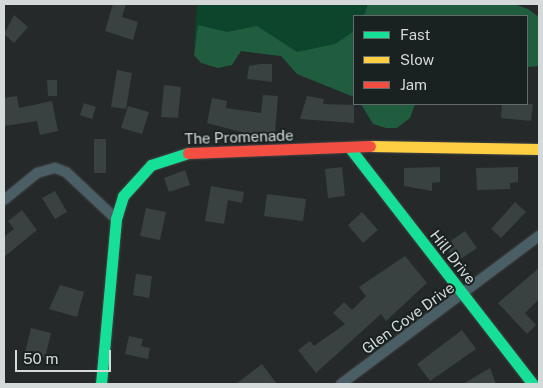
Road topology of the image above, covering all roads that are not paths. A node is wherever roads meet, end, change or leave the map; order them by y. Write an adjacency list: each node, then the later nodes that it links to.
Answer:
1 (349, 147): 2 (street, The Promenade); 4 (street, The Promenade); 6 (street, Hill Drive)
2 (539, 149)
3 (4, 200): 4 (street)
4 (116, 219): 7 (street)
5 (539, 236): 6 (street, Glen Cove Drive)
6 (464, 296): 8 (street, Glen Cove Drive); 9 (street, Hill Drive)
7 (101, 384)
8 (341, 384)
9 (534, 384)

